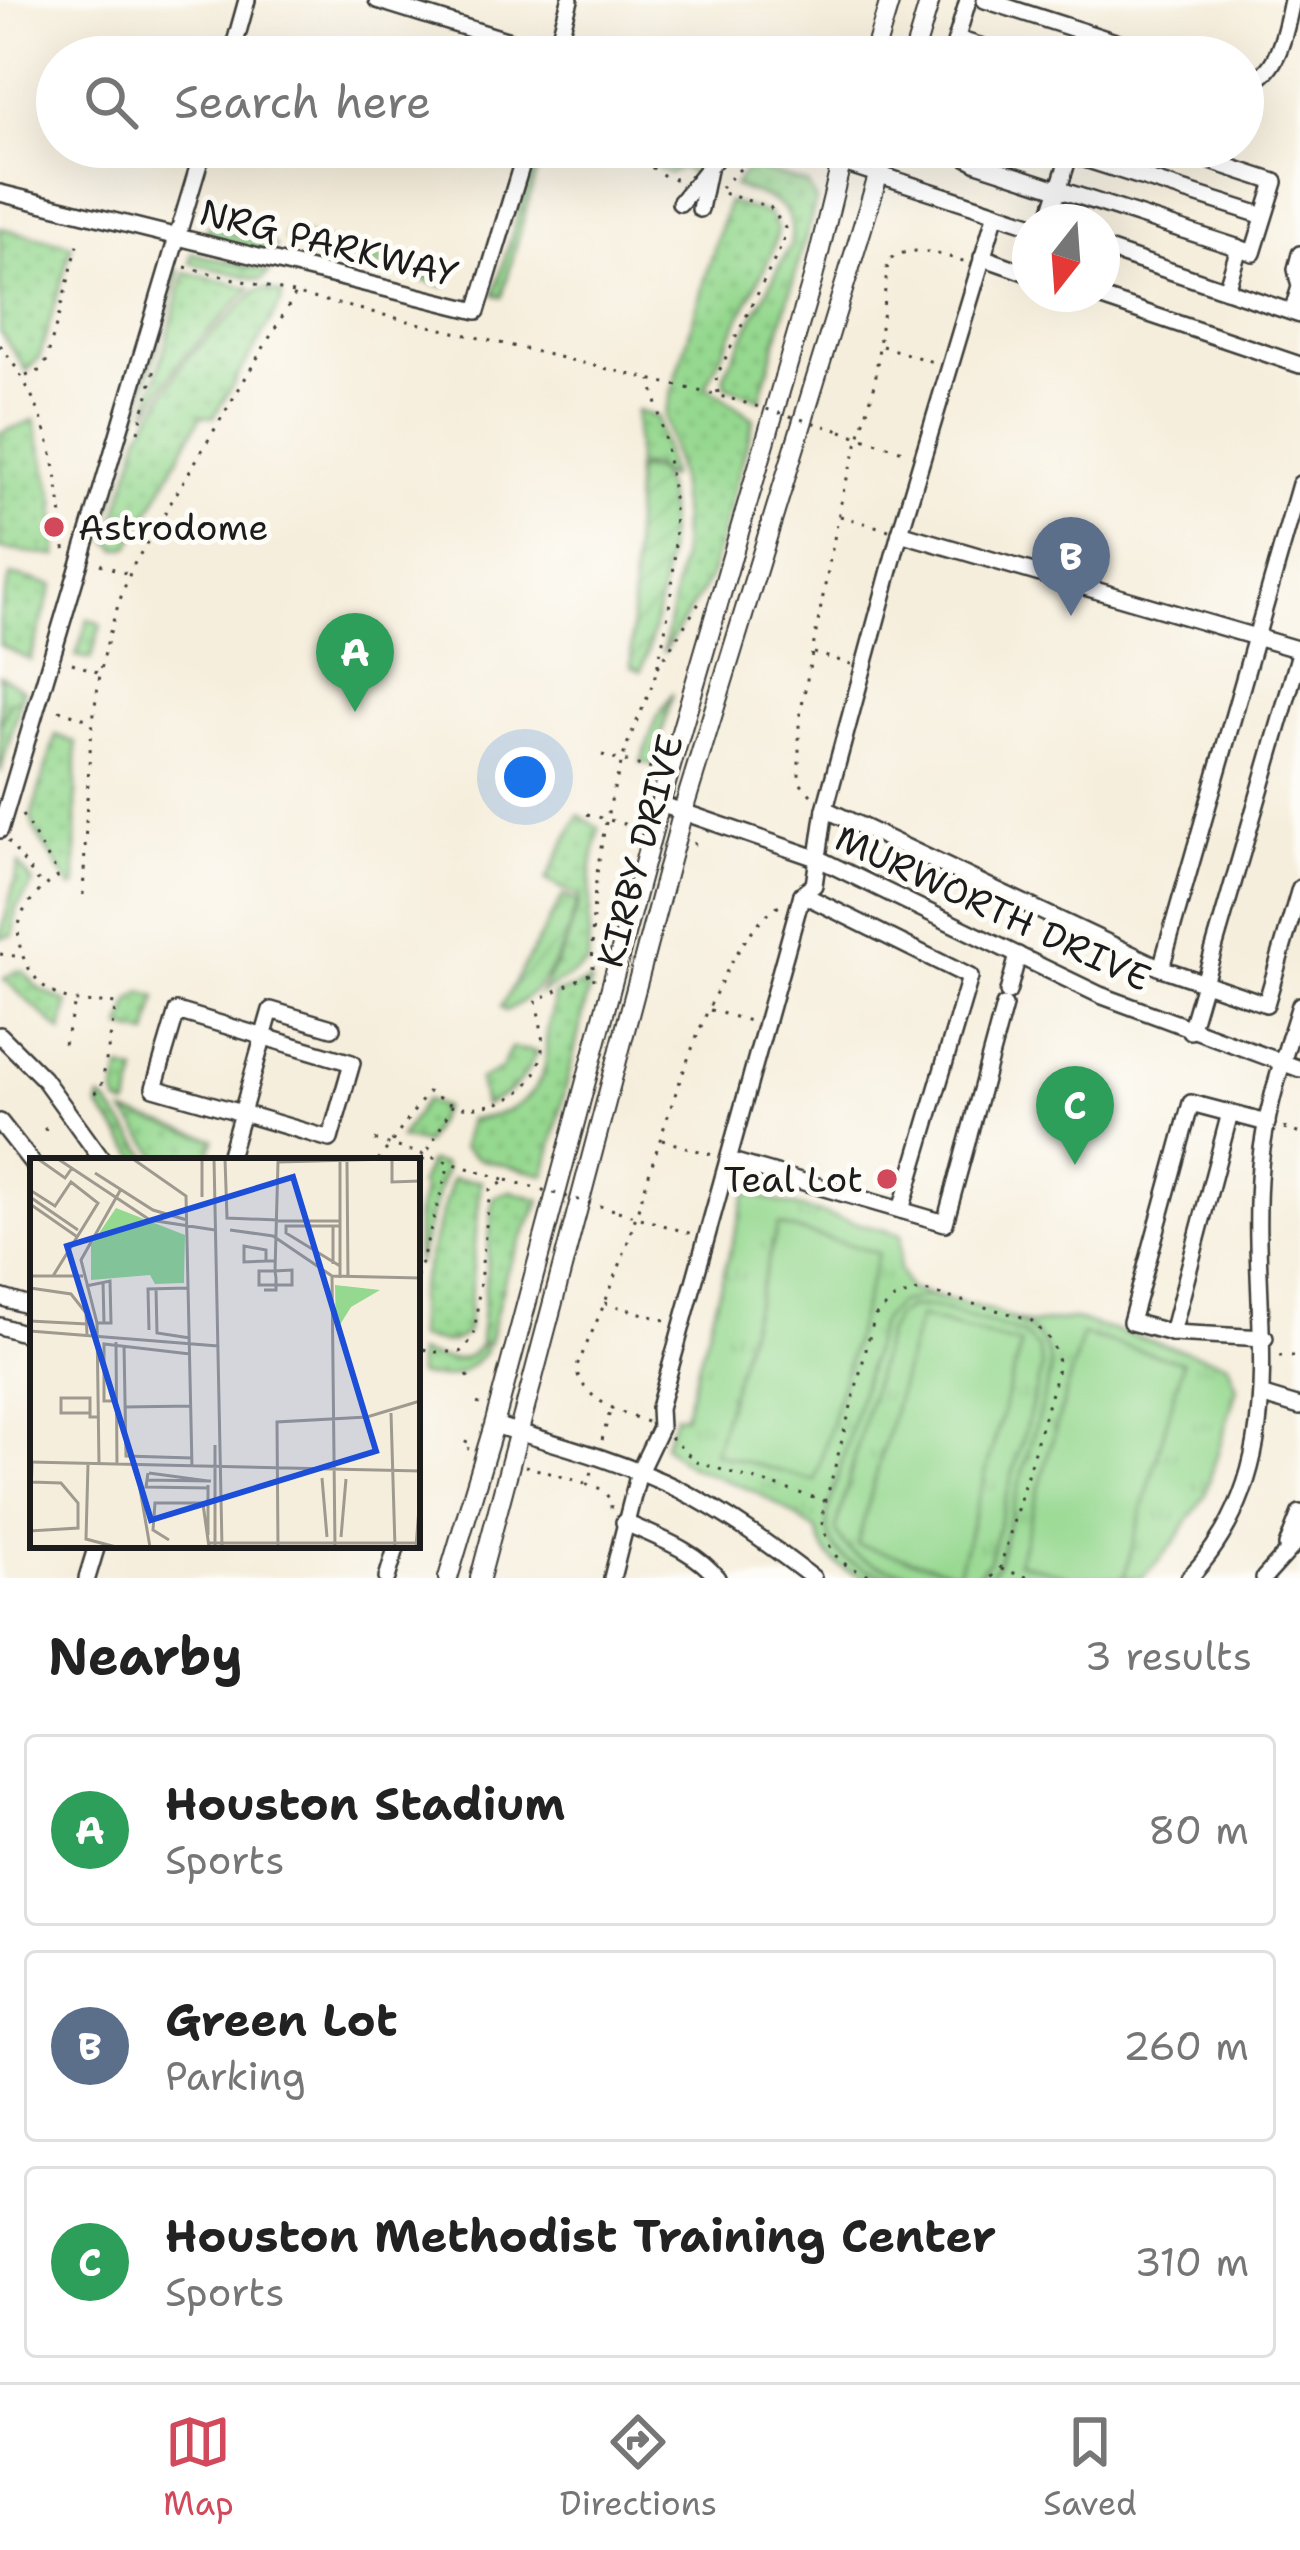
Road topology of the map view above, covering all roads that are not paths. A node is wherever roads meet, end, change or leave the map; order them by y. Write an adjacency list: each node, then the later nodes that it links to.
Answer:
1 (247, 0): 9 (street)
2 (377, 0): 10 (street)
3 (571, 0): 11 (street)
4 (890, 0): 12 (main road)
5 (930, 0): 13 (main road)
6 (968, 0): 14 (street)
7 (1292, 0): 16 (street)
8 (995, 2): 15 (street)
9 (237, 36)
10 (492, 36)
11 (561, 36)
12 (879, 36)
13 (920, 36)
14 (957, 36)
15 (1098, 36)
16 (1264, 74)
17 (197, 168): 37 (street)
18 (521, 168): 37 (street, NRG PARKWAY)
19 (709, 168): 28 (street)
20 (840, 168): 48 (main road, KIRBY DRIVE)
21 (870, 168): 27 (street)
22 (881, 168): 27 (main road, KIRBY DRIVE)
23 (992, 168): 29 (street)
24 (1066, 168): 29 (street)
25 (1121, 168): 35 (street)
26 (1232, 168): 35 (street)
27 (879, 173): 34 (street); 50 (main road, KIRBY DRIVE)
28 (706, 188): 31 (street); 33 (street)
29 (1059, 190): 32 (street); 38 (street)
30 (0, 193): 37 (street, NRG PARKWAY)
31 (680, 203)
32 (1054, 204)
33 (700, 209)
34 (996, 213): 36 (street); 41 (street)
35 (1264, 216): 38 (street)
36 (1012, 218)
37 (176, 234): 57 (street)
38 (1239, 248): 43 (street)
39 (1120, 254): 43 (street)
40 (1300, 254): 45 (street)
41 (981, 262): 42 (street); 49 (street)
42 (1012, 270)
43 (1226, 290): 45 (street)
44 (1120, 304): 46 (street)
45 (1296, 314)
46 (1300, 365)
47 (1300, 484): 51 (street)
48 (741, 527): 50 (main road); 54 (main road, KIRBY DRIVE)
49 (900, 533): 51 (street); 55 (street)
50 (767, 535): 56 (main road, KIRBY DRIVE)
51 (1256, 638): 52 (street); 62 (street)
52 (1300, 652): 53 (street)
53 (1296, 684): 63 (street)
54 (660, 804): 56 (street, MURWORTH DRIVE); 73 (main road, KIRBY DRIVE)
55 (825, 809): 58 (street); 62 (street)
56 (683, 811): 58 (street, MURWORTH DRIVE); 75 (main road, KIRBY DRIVE)
57 (0, 830)
58 (819, 859): 60 (street); 61 (street, MURWORTH DRIVE)
59 (1300, 888): 63 (street)
60 (802, 894): 80 (street); 81 (street)
61 (1018, 955): 66 (street, MURWORTH DRIVE); 81 (street)
62 (1161, 968): 63 (street)
63 (1203, 984): 66 (street)
64 (1300, 1005): 69 (street)
65 (332, 1028): 68 (street)
66 (1190, 1031): 69 (street, MURWORTH DRIVE)
67 (0, 1035): 77 (street)
68 (263, 1037): 71 (street); 71 (street); 71 (street)
69 (1282, 1063): 70 (street, MURWORTH DRIVE); 76 (street)
70 (1300, 1069)
71 (242, 1113): 78 (street)
72 (1230, 1114): 76 (street); 85 (street); 85 (street)
73 (575, 1117): 75 (main road); 90 (main road, KIRBY DRIVE)
74 (0, 1122): 79 (street)
75 (601, 1124): 91 (main road, KIRBY DRIVE)
76 (1267, 1124): 87 (street)
77 (101, 1158)
78 (229, 1158)
79 (30, 1160)
80 (728, 1160): 81 (street); 92 (street)
81 (901, 1210)
82 (0, 1297): 83 (street)
83 (30, 1306)
84 (0, 1326): 86 (street)
85 (1172, 1333): 87 (street)
86 (30, 1335)
87 (1265, 1338): 88 (street)
88 (1267, 1397): 89 (street); 105 (street)
89 (1300, 1407)
90 (494, 1425): 91 (street); 100 (main road, KIRBY DRIVE)
91 (520, 1432): 92 (street); 101 (main road, KIRBY DRIVE)
92 (639, 1472): 94 (street); 104 (street)
93 (1300, 1513): 95 (street)
94 (617, 1522): 102 (street); 103 (street)
95 (1293, 1543): 106 (street)
96 (96, 1548): 98 (street)
97 (396, 1548): 99 (street)
98 (87, 1578)
99 (387, 1578)
100 (448, 1578)
101 (480, 1578)
102 (613, 1578)
103 (717, 1578)
104 (813, 1578)
105 (1189, 1578)
106 (1264, 1578)

